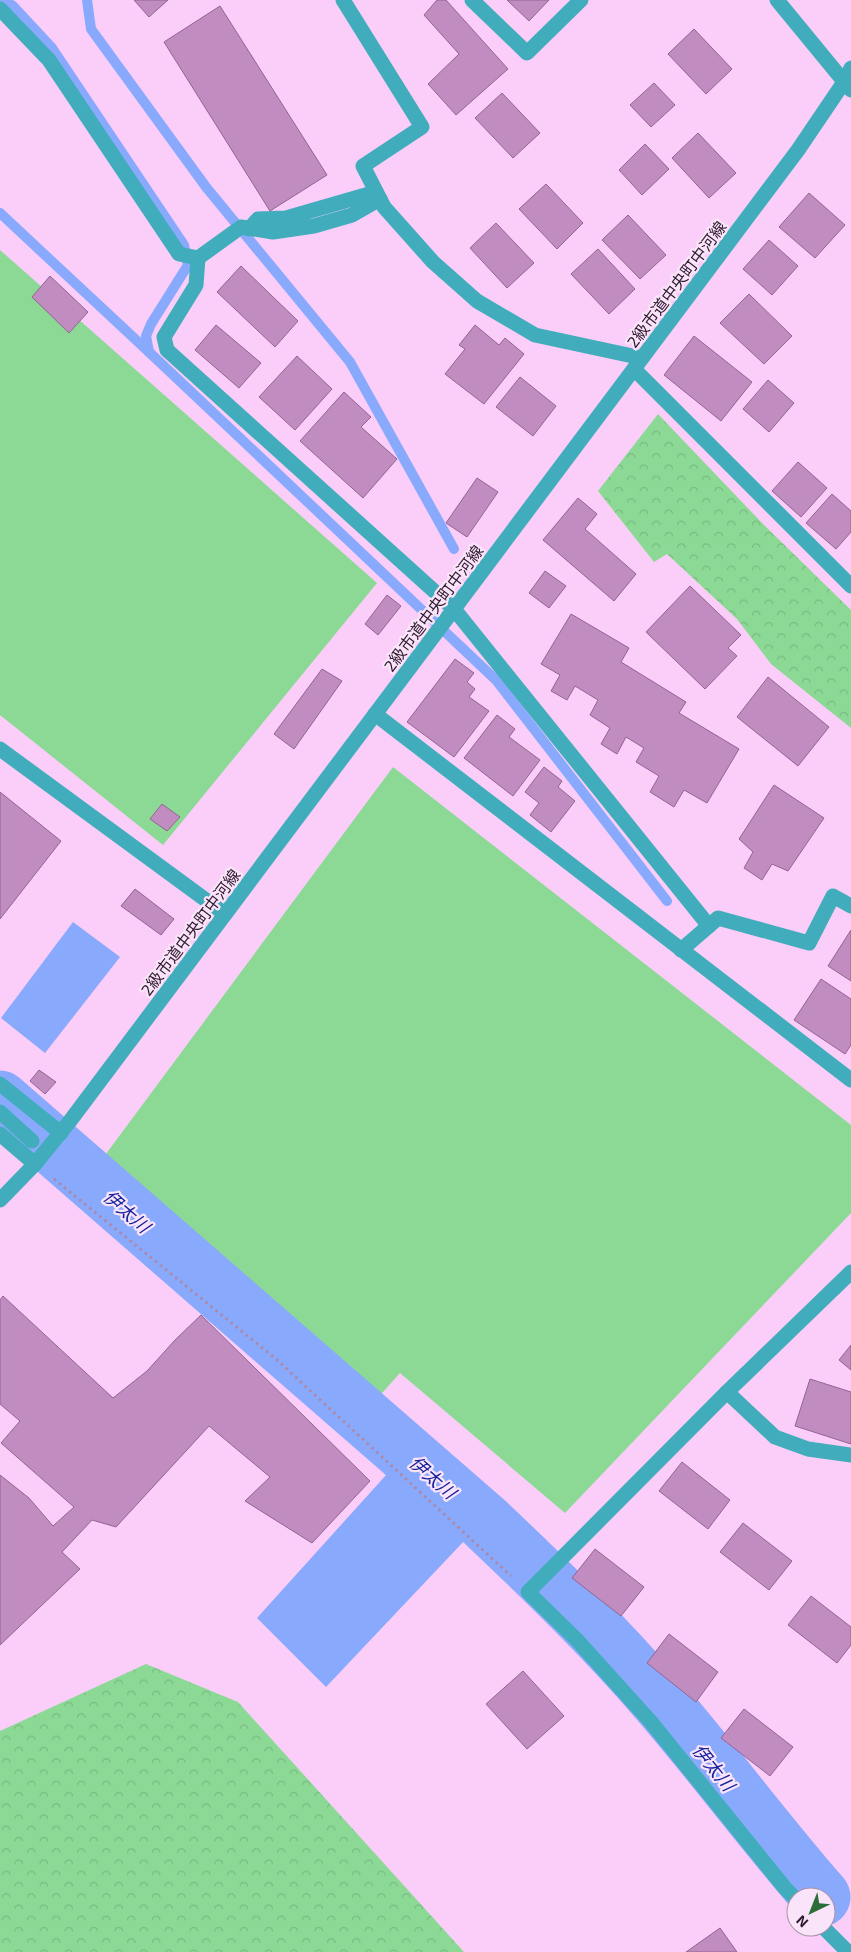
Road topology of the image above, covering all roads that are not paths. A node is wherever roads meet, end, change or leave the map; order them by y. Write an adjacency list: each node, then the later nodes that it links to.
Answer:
1 (343, 0): 8 (street)
2 (472, 0): 3 (street)
3 (581, 0)
4 (777, 0): 7 (street)
5 (0, 9): 9 (street)
6 (851, 68): 7 (street, 2級市道中央町中河線)
7 (848, 86): 10 (street, 2級市道中央町中河線)
8 (378, 196): 9 (street); 10 (street)
9 (198, 258): 12 (street)
10 (638, 364): 11 (street); 12 (street, 2級市道中央町中河線)
11 (851, 586)
12 (454, 609): 13 (street, 2級市道中央町中河線); 17 (street)
13 (375, 714): 16 (street, 2級市道中央町中河線); 18 (street)
14 (0, 749): 16 (street)
15 (851, 906): 17 (street)
16 (225, 914): 22 (street, 2級市道中央町中河線)
17 (709, 926): 18 (street)
18 (681, 950): 19 (street)
19 (850, 1079)
20 (0, 1084): 22 (street)
21 (0, 1112): 24 (street)
22 (61, 1133): 25 (street, 2級市道中央町中河線)
23 (0, 1134): 25 (street)
24 (32, 1141)
25 (35, 1164): 26 (street, 2級市道中央町中河線)
26 (0, 1200)
27 (851, 1272): 28 (street)
28 (727, 1392): 29 (street); 30 (street)
29 (851, 1455)
30 (786, 1887)
31 (833, 1937): 32 (street)
32 (848, 1952)

